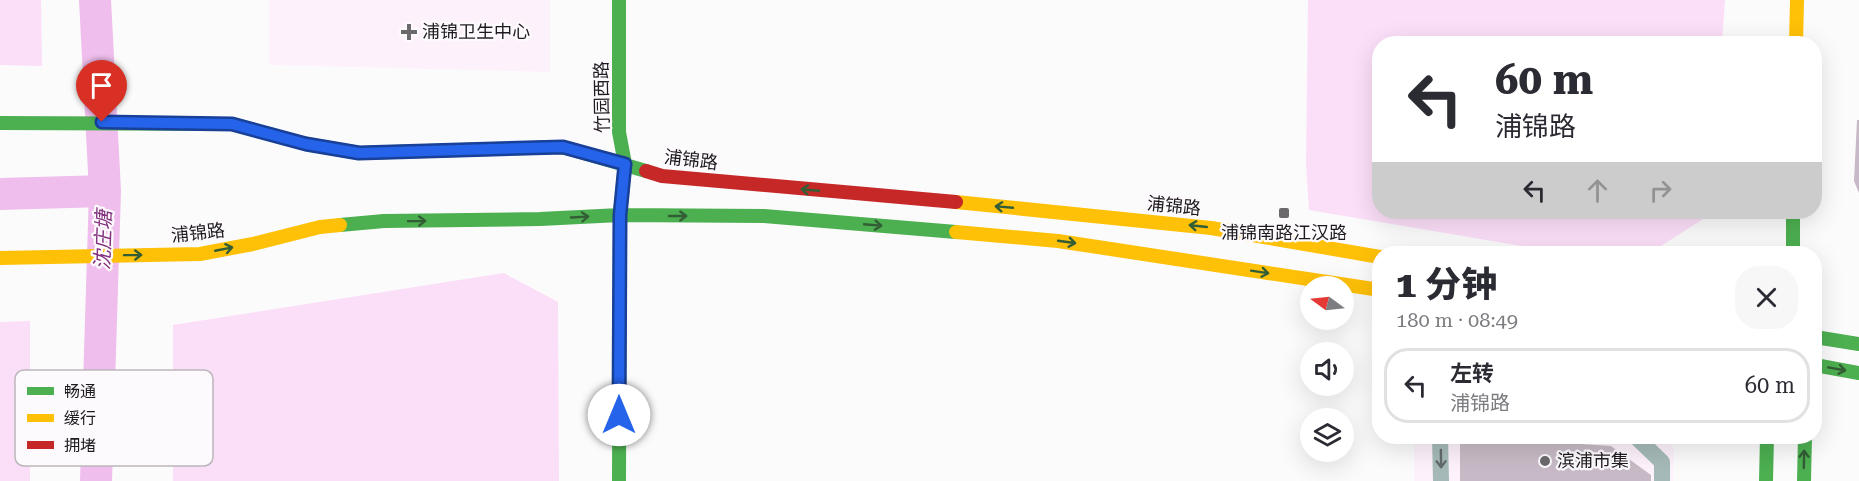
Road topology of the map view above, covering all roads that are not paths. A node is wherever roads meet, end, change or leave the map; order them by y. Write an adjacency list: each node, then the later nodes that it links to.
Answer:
1 (619, 0): 5 (main road, 竹园西路)
2 (1797, 0): 3 (main road)
3 (1796, 36)
4 (0, 123): 5 (main road, 浦锦路)
5 (625, 164): 6 (main road, 竹园西路); 9 (main road, 浦锦路, one-way to 5)
6 (620, 215): 10 (main road, 浦锦路, one-way to 6); 11 (main road, one-way to 11); 20 (main road, 竹园西路)
7 (1793, 219): 8 (main road)
8 (1793, 246)
9 (1372, 256)
10 (0, 258)
11 (1372, 289)
12 (1822, 338): 13 (main road)
13 (1859, 344)
14 (1822, 366): 15 (main road, one-way to 15)
15 (1859, 373)
16 (1440, 444): 21 (lane, one-way to 21)
17 (1643, 444): 22 (lane)
18 (1767, 444): 23 (main road)
19 (1804, 444): 24 (main road, one-way to 19)
20 (619, 481)
21 (1441, 481)
22 (1662, 481)
23 (1766, 481)
24 (1804, 481)

